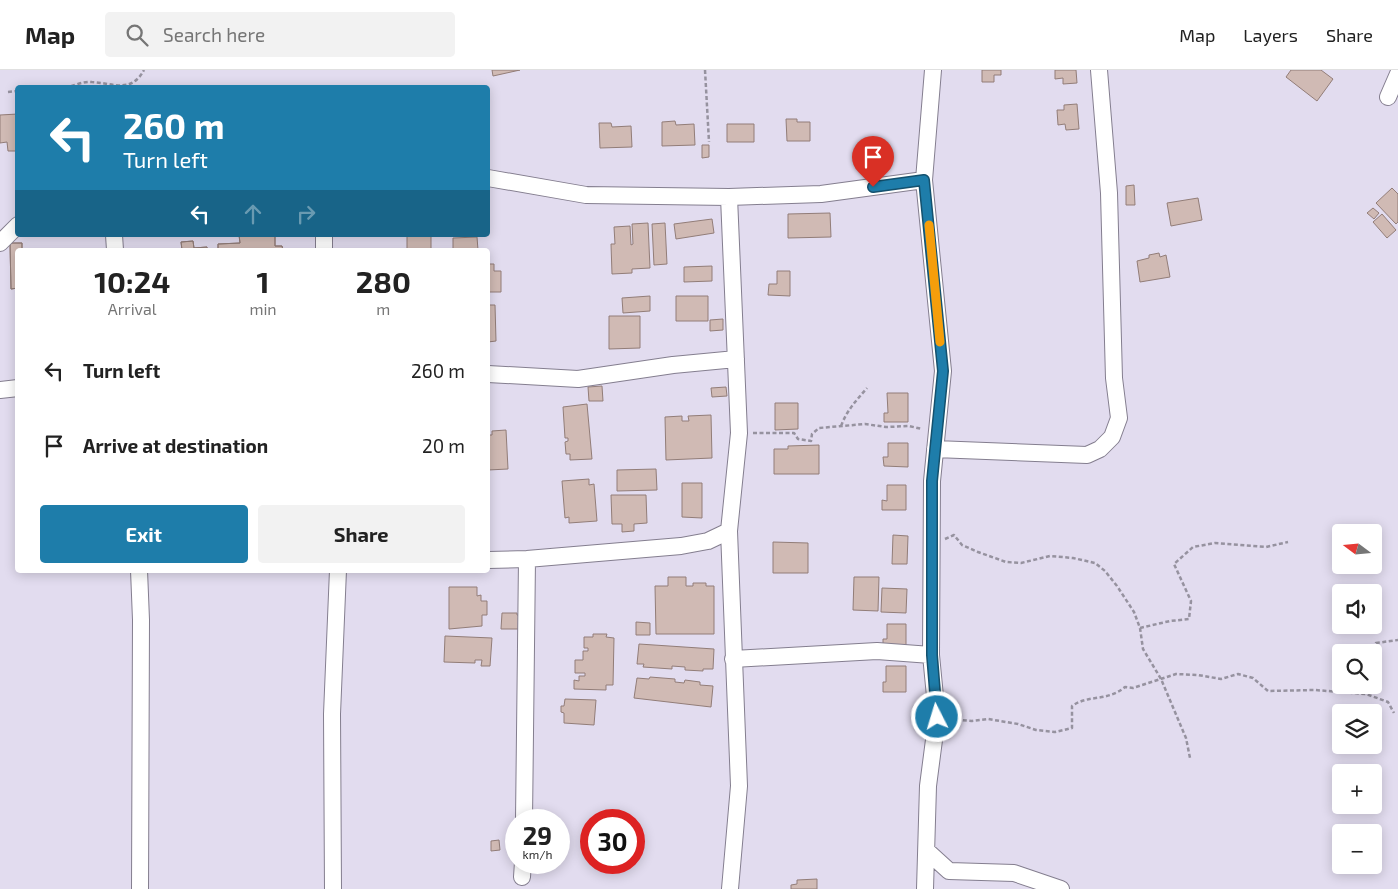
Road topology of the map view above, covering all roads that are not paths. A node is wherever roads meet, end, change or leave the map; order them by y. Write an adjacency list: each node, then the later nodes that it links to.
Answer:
1 (933, 70): 6 (street)
2 (1099, 70): 14 (street)
3 (1398, 74): 4 (street)
4 (1388, 97)
5 (490, 178): 7 (street)
6 (924, 180): 7 (street); 14 (street)
7 (729, 197): 10 (street)
8 (15, 229): 9 (street)
9 (0, 243)
10 (736, 358): 11 (street); 15 (street)
11 (490, 374)
12 (15, 388): 13 (street)
13 (0, 390)
14 (935, 449): 20 (street)
15 (729, 531): 16 (street); 21 (street)
16 (527, 559): 17 (street); 22 (street)
17 (490, 560)
18 (139, 573): 24 (street)
19 (338, 573): 25 (street)
20 (932, 655): 21 (street); 23 (street)
21 (733, 659): 26 (street)
22 (524, 809)
23 (927, 851): 27 (street); 28 (street)
24 (140, 889)
25 (334, 889)
26 (730, 889)
27 (925, 889)
28 (1061, 889)

